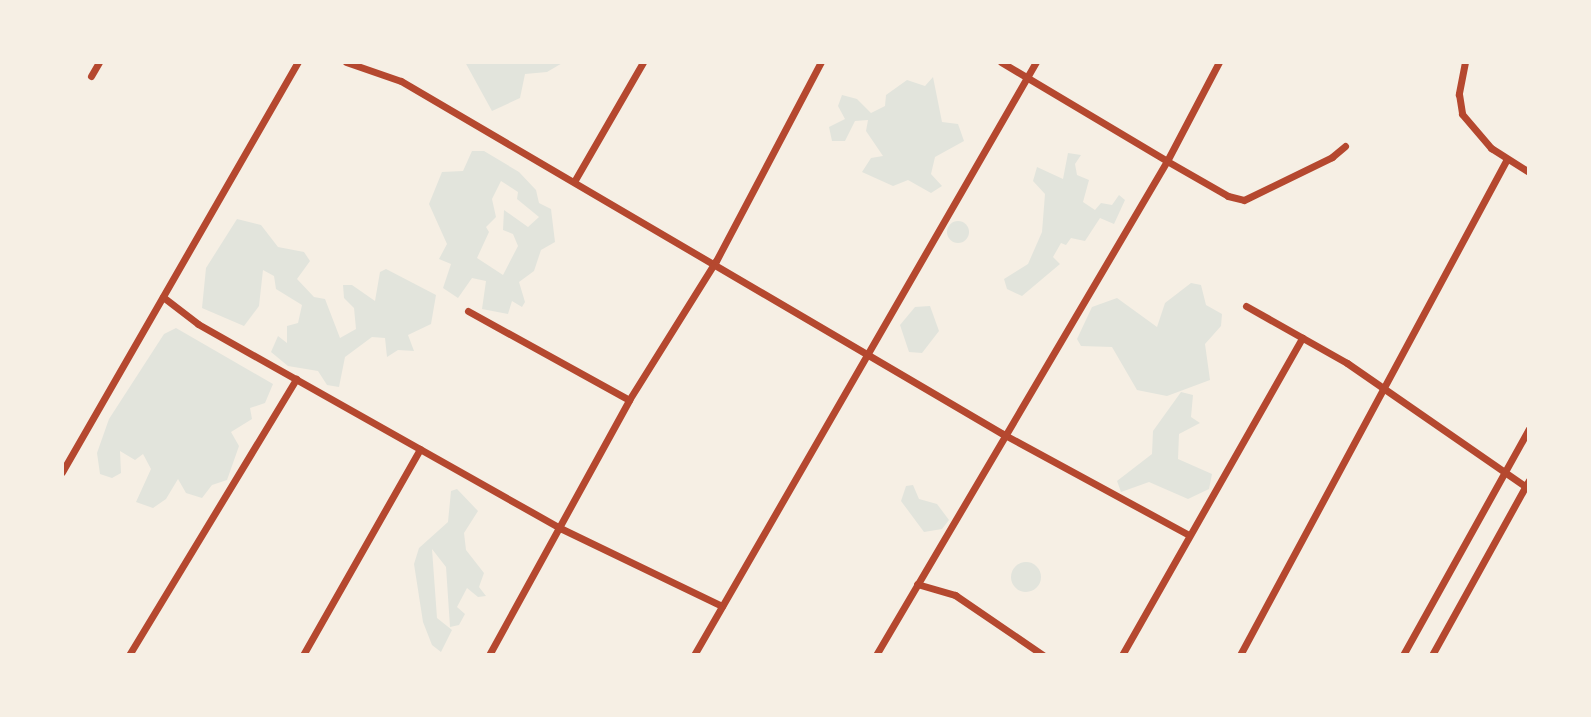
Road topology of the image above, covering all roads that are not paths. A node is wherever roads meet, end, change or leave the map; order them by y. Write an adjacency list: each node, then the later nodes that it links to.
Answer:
1 (99, 62): 10 (street)
2 (298, 62): 18 (street)
3 (346, 62): 16 (street)
4 (643, 62): 16 (street)
5 (821, 62): 17 (street)
6 (1001, 62): 11 (street)
7 (1036, 62): 11 (street)
8 (1219, 62): 14 (street)
9 (1465, 62): 13 (street)
10 (91, 76)
11 (1028, 77): 14 (street); 22 (street)
12 (1345, 146): 14 (street)
13 (1507, 159): 15 (street); 24 (street)
14 (1167, 161): 27 (street)
15 (1529, 172)
16 (575, 180): 17 (street)
17 (716, 261): 22 (street); 25 (street)
18 (163, 297): 23 (street); 29 (street)
19 (1246, 306): 21 (street)
20 (468, 311): 25 (street)
21 (1302, 338): 24 (street); 33 (street)
22 (870, 356): 27 (street); 35 (street)
23 (296, 379): 28 (street); 36 (street)
24 (1383, 391): 30 (street); 43 (street)
25 (629, 400): 32 (street)
26 (1529, 429): 30 (street)
27 (1003, 434): 33 (street); 34 (street)
28 (420, 449): 32 (street); 37 (street)
29 (62, 472)
30 (1504, 474): 31 (street); 44 (street)
31 (1528, 485): 45 (street)
32 (560, 528): 35 (street); 38 (street)
33 (1187, 534): 42 (street)
34 (917, 584): 40 (street); 41 (street)
35 (722, 606): 39 (street)
36 (129, 655)
37 (303, 655)
38 (489, 655)
39 (694, 655)
40 (876, 655)
41 (1043, 655)
42 (1122, 655)
43 (1240, 655)
44 (1403, 655)
45 (1432, 655)

